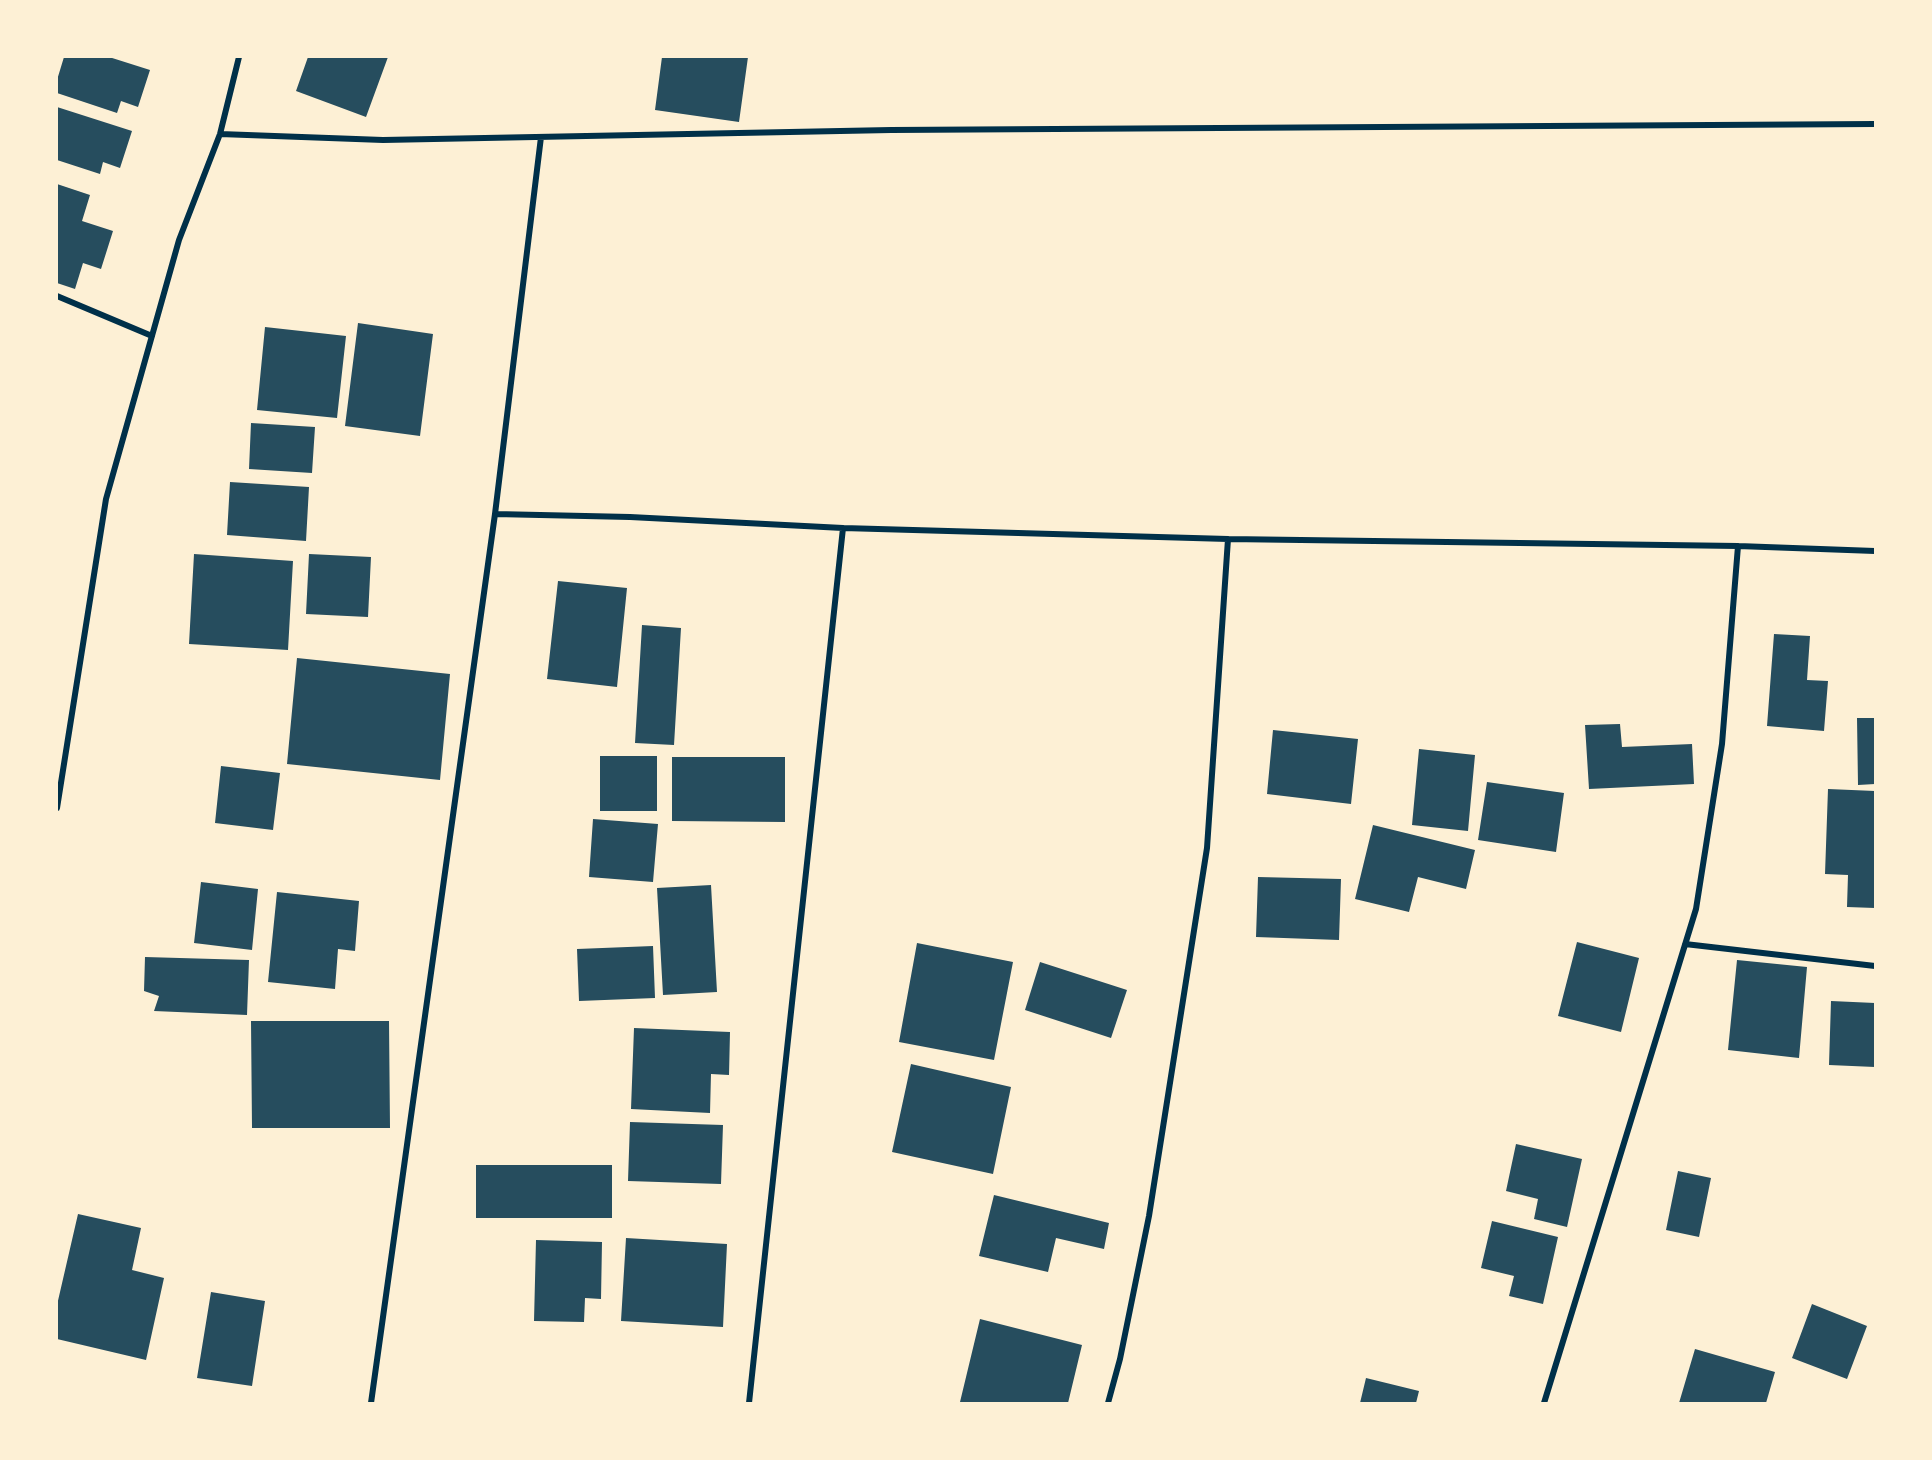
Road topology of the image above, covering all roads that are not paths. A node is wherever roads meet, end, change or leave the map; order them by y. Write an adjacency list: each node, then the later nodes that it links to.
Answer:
1 (239, 57): 3 (street)
2 (1875, 124): 4 (street)
3 (220, 134): 4 (street); 6 (street)
4 (541, 136): 7 (street)
5 (57, 296): 6 (street)
6 (152, 336): 12 (street)
7 (495, 514): 8 (street); 15 (street)
8 (843, 528): 9 (street); 16 (street)
9 (1228, 539): 10 (street); 17 (street)
10 (1738, 546): 11 (street); 13 (street)
11 (1875, 551)
12 (57, 808)
13 (1685, 945): 14 (street); 18 (street)
14 (1875, 966)
15 (370, 1403)
16 (749, 1403)
17 (1108, 1403)
18 (1544, 1403)

